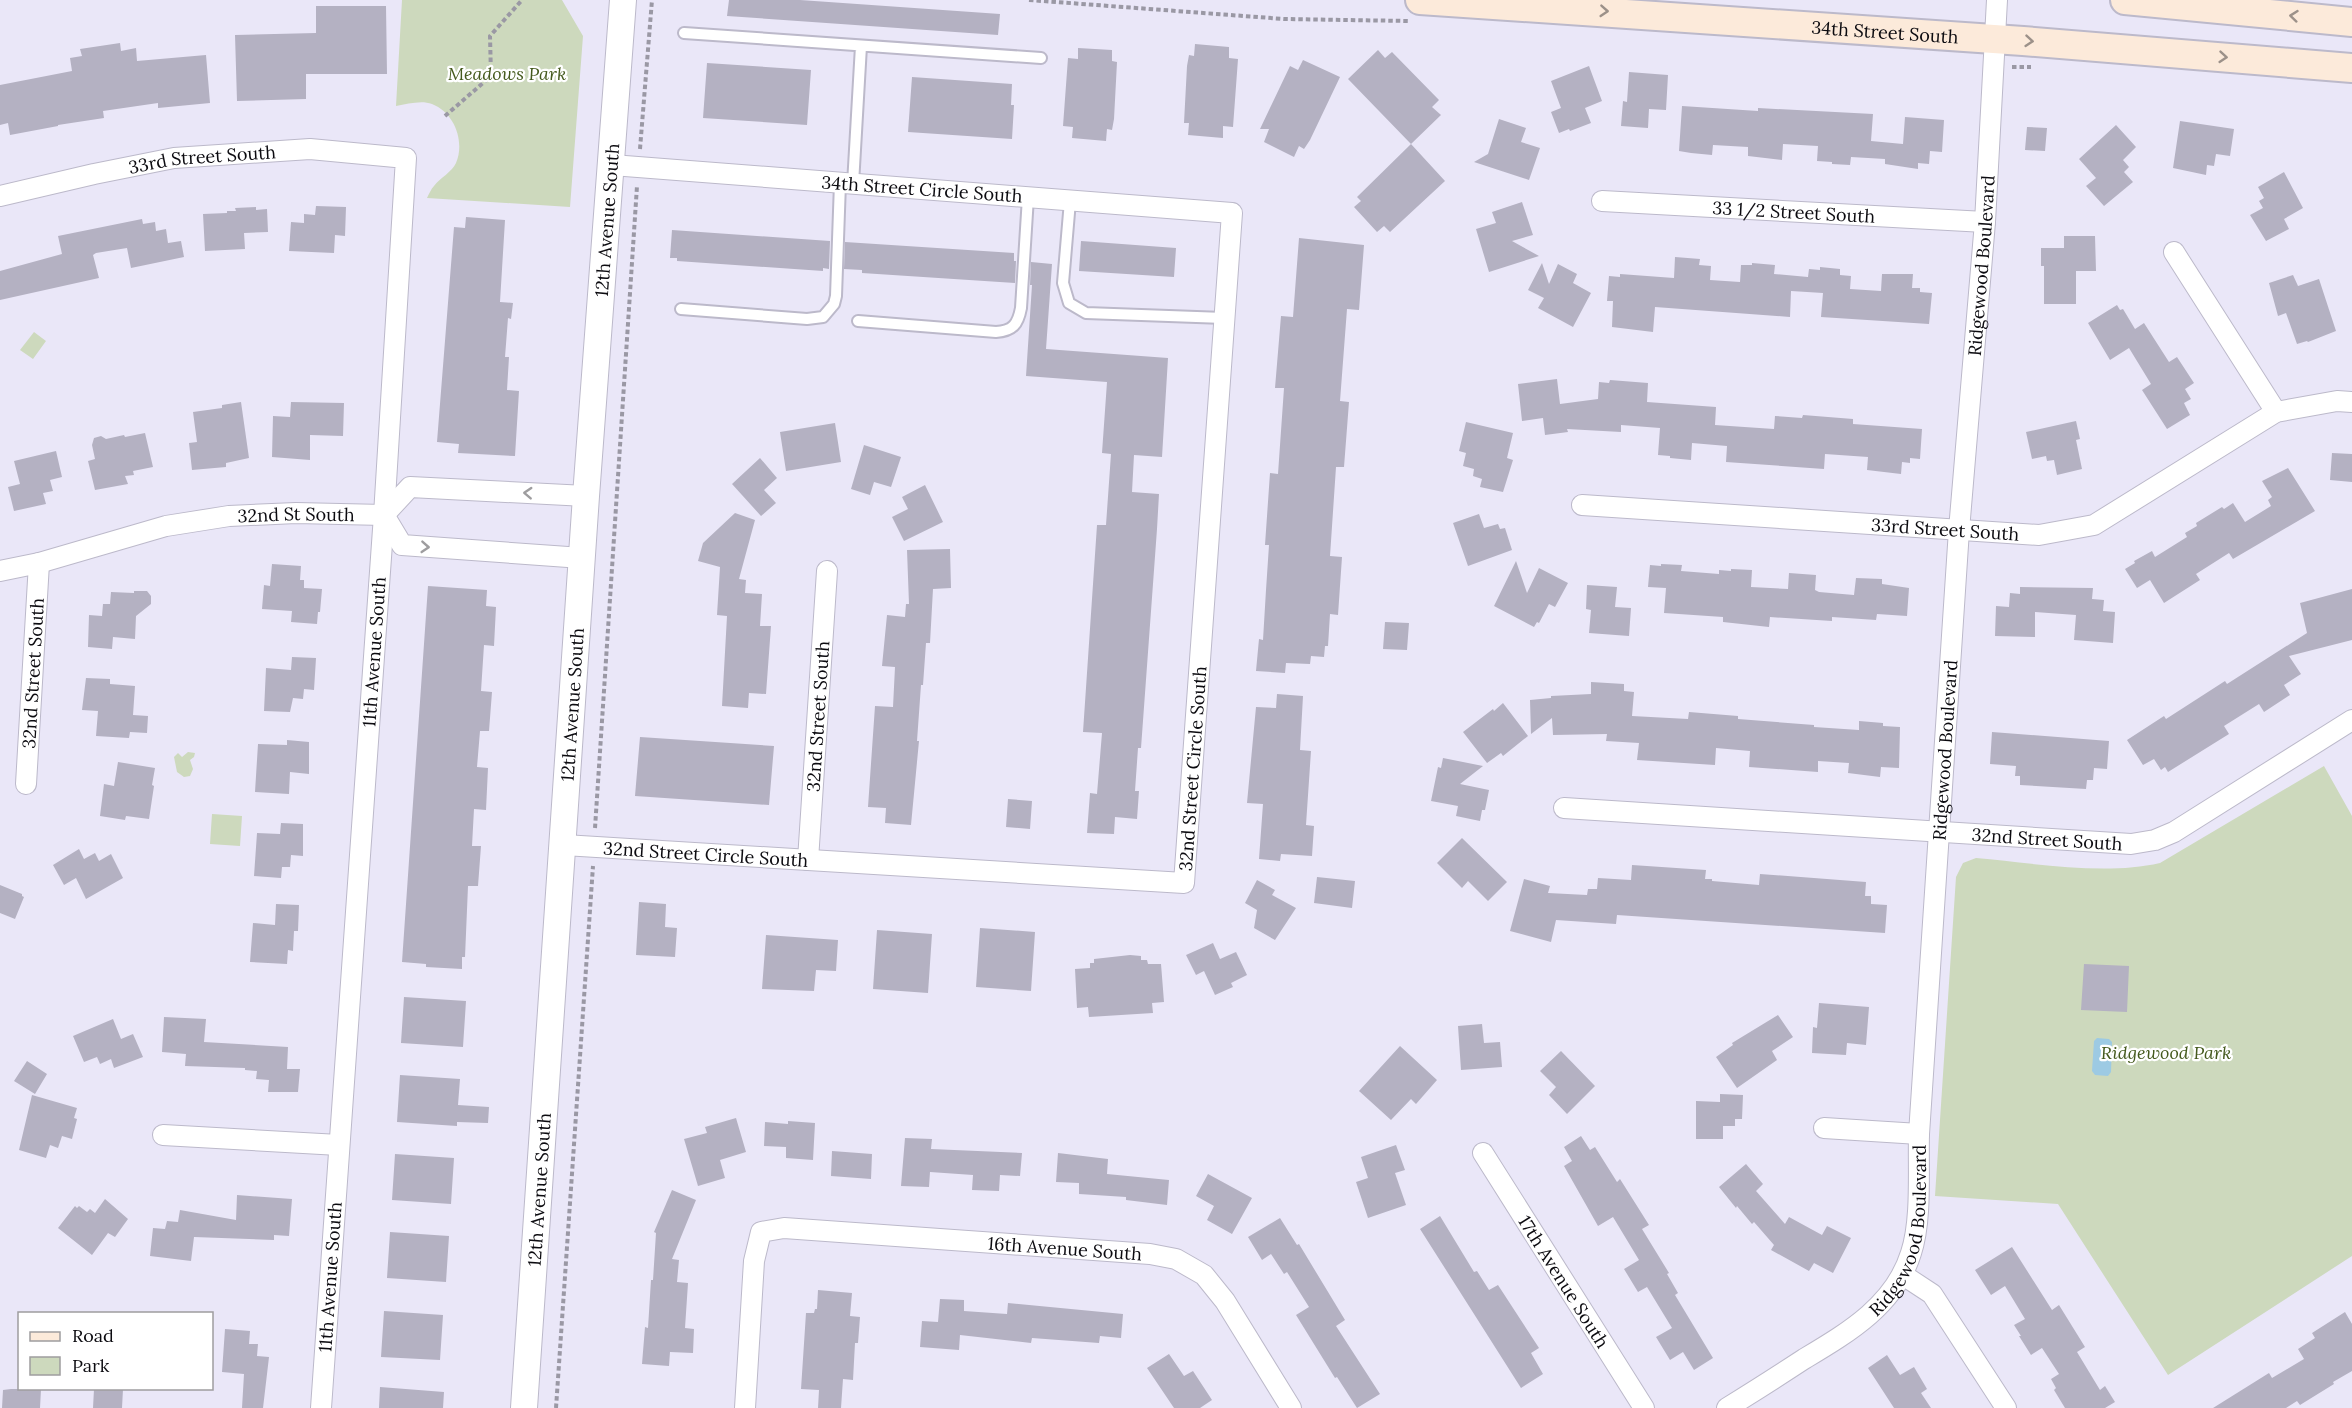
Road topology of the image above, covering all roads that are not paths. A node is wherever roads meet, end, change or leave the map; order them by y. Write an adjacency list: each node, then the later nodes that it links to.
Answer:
1 (623, 0): 12 (street, 12th Avenue South)
2 (1420, 0): 7 (main road, 34th Street South, one-way to 7)
3 (1997, 0): 7 (street, Ridgewood Boulevard)
4 (2125, 0): 5 (main road, one-way to 4)
5 (2352, 22)
6 (684, 33): 8 (lane)
7 (1995, 39): 10 (main road, 34th Street South, one-way to 10); 19 (street, Ridgewood Boulevard)
8 (861, 45): 9 (lane); 13 (lane)
9 (1041, 58)
10 (2352, 68)
11 (406, 158): 14 (street, 33rd Street South); 28 (street, 11th Avenue South)
12 (612, 165): 13 (street, 34th Street Circle South); 26 (street, 12th Avenue South)
13 (847, 183): 15 (street, 34th Street Circle South); 21 (lane)
14 (0, 196)
15 (1028, 197): 16 (street, 34th Street Circle South); 23 (lane)
16 (1070, 201): 18 (street, 34th Street Circle South); 22 (lane)
17 (1602, 201): 19 (street, 33 1/2 Street South)
18 (1232, 213): 22 (street, 32nd Street Circle South)
19 (1985, 222): 29 (street, Ridgewood Boulevard)
20 (2174, 252): 25 (street)
21 (681, 309)
22 (1224, 318): 39 (street, 32nd Street Circle South)
23 (858, 321)
24 (2352, 402): 25 (street, 33rd Street South)
25 (2276, 412): 29 (street, 33rd Street South)
26 (586, 496): 28 (street, one-way to 28); 30 (street, 12th Avenue South)
27 (1582, 505): 29 (street, 33rd Street South)
28 (384, 515): 30 (street, one-way to 30); 31 (street, 32nd St South); 43 (street, 11th Avenue South)
29 (1959, 530): 37 (street, Ridgewood Boulevard)
30 (582, 558): 38 (street, 12th Avenue South)
31 (39, 562): 32 (street, 32nd St South); 35 (street, 32nd Street South)
32 (0, 571)
33 (827, 572): 39 (street, 32nd Street South)
34 (2352, 720): 37 (street, 32nd Street South)
35 (26, 784)
36 (1564, 808): 37 (street, 32nd Street South)
37 (1939, 831): 41 (street, Ridgewood Boulevard)
38 (564, 844): 39 (street, 32nd Street Circle South); 47 (street, 12th Avenue South)
39 (808, 860)
40 (1824, 1128): 41 (street)
41 (1919, 1134): 45 (street, Ridgewood Boulevard)
42 (163, 1135): 43 (street)
43 (339, 1145): 46 (street, 11th Avenue South)
44 (1483, 1153): 50 (street, 17th Avenue South)
45 (1903, 1275): 51 (street, Ridgewood Boulevard); 52 (street)
46 (321, 1408)
47 (524, 1408)
48 (745, 1408): 49 (street, 16th Avenue South)
49 (1291, 1408)
50 (1644, 1408)
51 (1727, 1408)
52 (2006, 1408)

